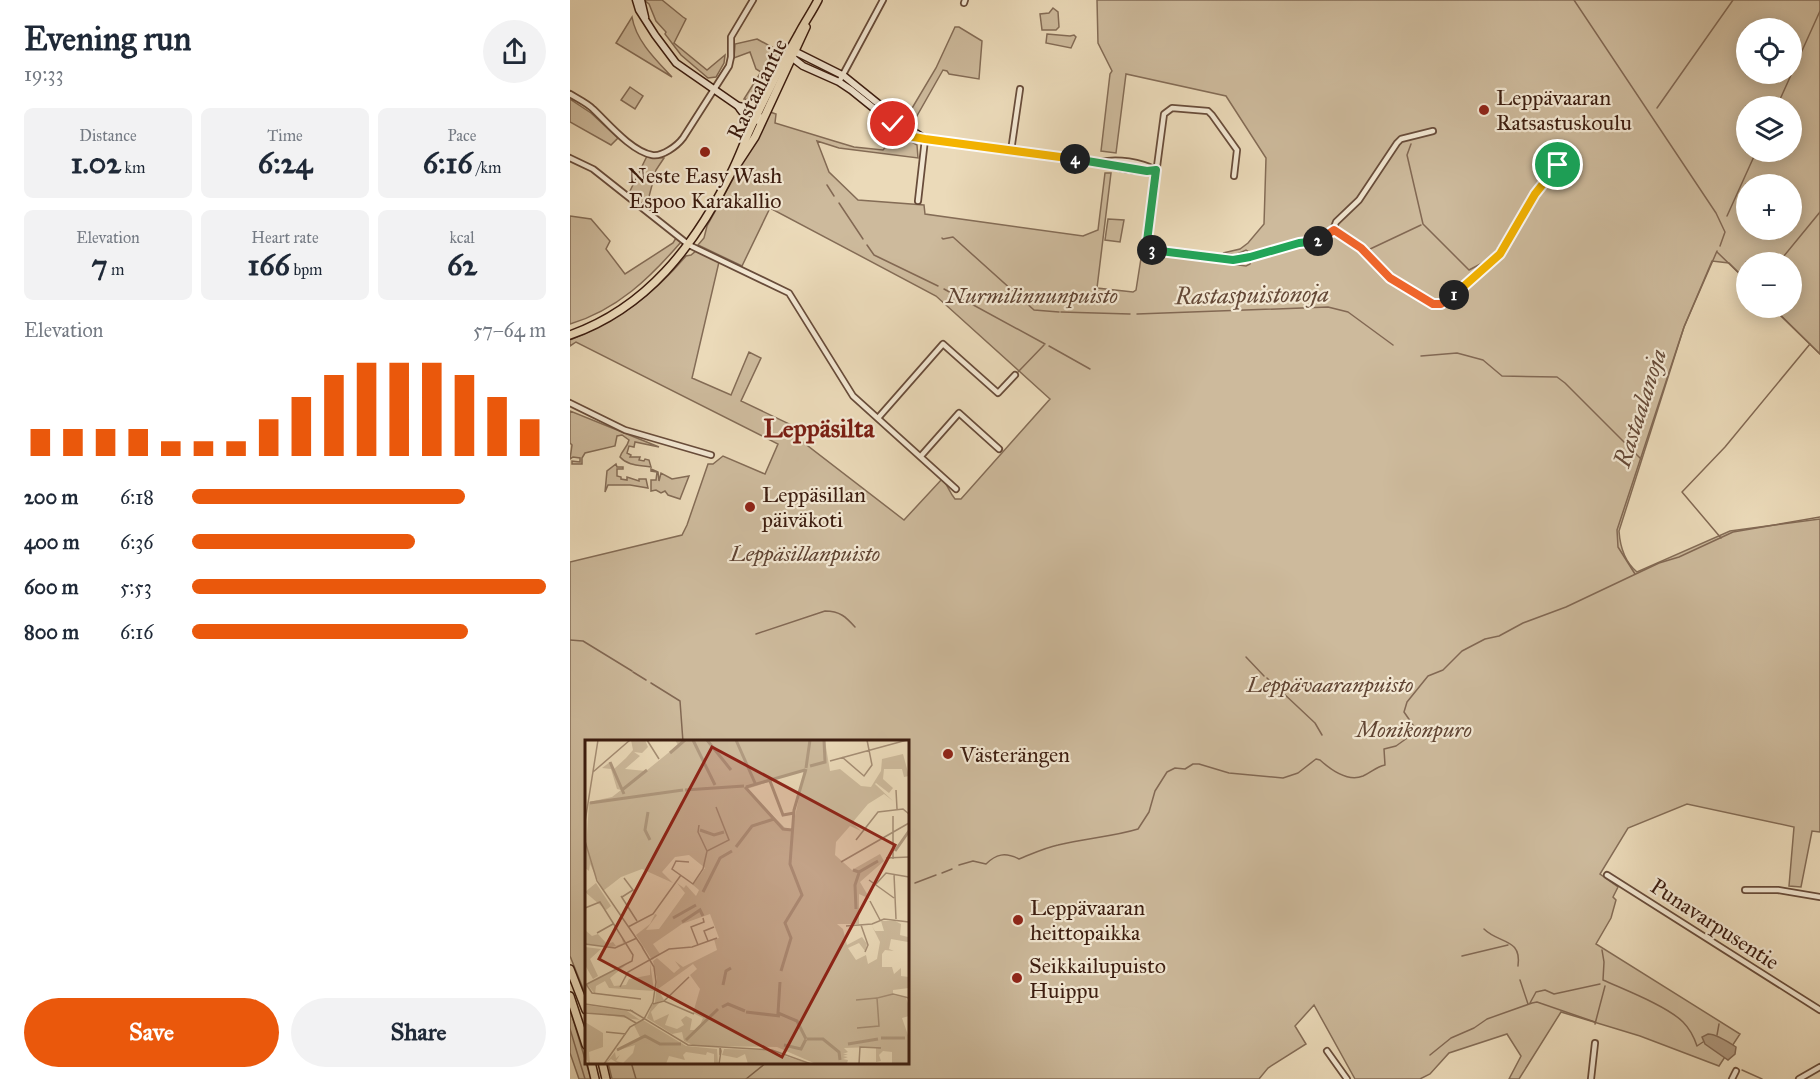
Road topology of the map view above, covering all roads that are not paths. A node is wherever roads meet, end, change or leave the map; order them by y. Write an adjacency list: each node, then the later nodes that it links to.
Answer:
1 (636, 0): 6 (street)
2 (641, 0): 6 (street)
3 (753, 0): 11 (street)
4 (818, 0): 7 (main road, Rastaalantie)
5 (883, 0): 8 (street)
6 (645, 17): 11 (street)
7 (792, 55): 8 (street); 9 (street); 13 (main road, Rastaalantie); 14 (main road, Rastaalantie)
8 (844, 76): 9 (street); 16 (street)
9 (839, 82): 16 (street)
10 (1020, 89): 17 (street)
11 (714, 90): 12 (street); 13 (street)
12 (570, 94)
13 (756, 118): 14 (street); 21 (main road, Rastaalantie)
14 (762, 121): 21 (main road, Rastaalantie)
15 (1432, 130): 24 (street)
16 (925, 139): 17 (street); 23 (street)
17 (1011, 151): 20 (street)
18 (570, 158): 25 (street)
19 (1558, 165): 24 (street)
20 (1156, 170): 22 (street); 24 (street)
21 (732, 172): 25 (main road, Rastaalantie)
22 (1234, 176)
23 (918, 201)
24 (1334, 230)
25 (689, 244): 26 (main road, Rastaalantie); 29 (street)
26 (570, 335)
27 (1015, 375): 29 (street)
28 (570, 403): 31 (street)
29 (878, 418): 32 (street)
30 (999, 449): 32 (street)
31 (711, 455)
32 (921, 456): 33 (street)
33 (956, 489)
34 (1606, 875): 35 (street, Punavarpusentie)
35 (1624, 885): 37 (street, Punavarpusentie); 42 (street, Punavarpusentie)
36 (1745, 890): 38 (street)
37 (1619, 892)
38 (1820, 897)
39 (570, 969): 41 (main road)
40 (570, 996): 43 (main road)
41 (585, 1007)
42 (1820, 1010)
43 (585, 1042)
44 (1595, 1043): 53 (street)
45 (1327, 1051): 52 (street)
46 (591, 1064): 50 (main road)
47 (602, 1064): 51 (main road)
48 (1820, 1067): 55 (street)
49 (1736, 1071): 54 (street)
50 (595, 1079)
51 (606, 1079)
52 (1347, 1079)
53 (1591, 1079)
54 (1732, 1079)
55 (1799, 1079)

